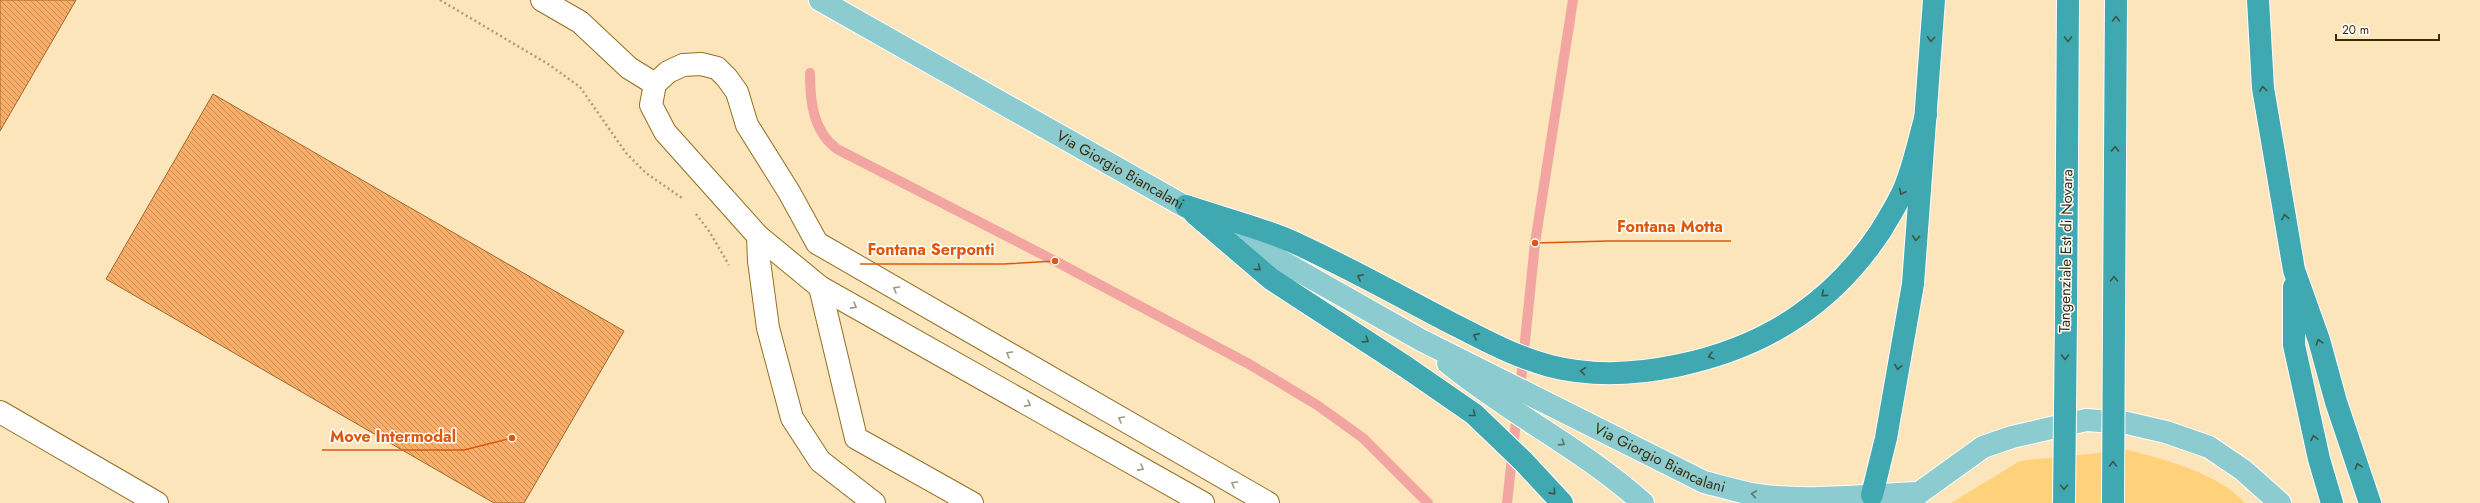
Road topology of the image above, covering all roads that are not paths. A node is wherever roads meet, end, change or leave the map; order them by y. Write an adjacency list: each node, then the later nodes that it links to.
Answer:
1 (542, 0): 10 (lane)
2 (812, 0): 9 (main road)
3 (820, 0): 9 (main road, Via Giorgio Biancalani)
4 (824, 0): 9 (main road)
5 (1934, 0): 11 (highway, one-way to 11)
6 (2068, 0): 27 (highway, Tangenziale Est di Novara, one-way to 27, bridge)
7 (2116, 0): 28 (highway, one-way to 7, bridge)
8 (2258, 0): 14 (highway, one-way to 8)
9 (843, 12): 12 (main road, Via Giorgio Biancalani)
10 (655, 84): 13 (lane); 24 (lane, one-way to 10)
11 (1926, 115): 12 (highway, one-way to 12); 18 (highway, one-way to 18)
12 (1186, 206): 16 (main road, Via Giorgio Biancalani); 25 (highway, one-way to 25)
13 (758, 236): 15 (lane); 21 (lane)
14 (2294, 270): 30 (highway, one-way to 14); 31 (highway, one-way to 14)
15 (820, 286): 22 (lane); 23 (lane, one-way to 23)
16 (1421, 340): 18 (main road, Via Giorgio Biancalani, one-way to 16); 26 (main road, Via Giorgio Biancalani, one-way to 26)
17 (0, 412): 20 (lane)
18 (1872, 495): 19 (main road, Via Giorgio Biancalani)
19 (1915, 498): 29 (main road)
20 (157, 503)
21 (874, 503)
22 (972, 503)
23 (1203, 503)
24 (1268, 503)
25 (1562, 503)
26 (1643, 503)
27 (2064, 503)
28 (2113, 503)
29 (2280, 503)
30 (2332, 503)
31 (2370, 503)

